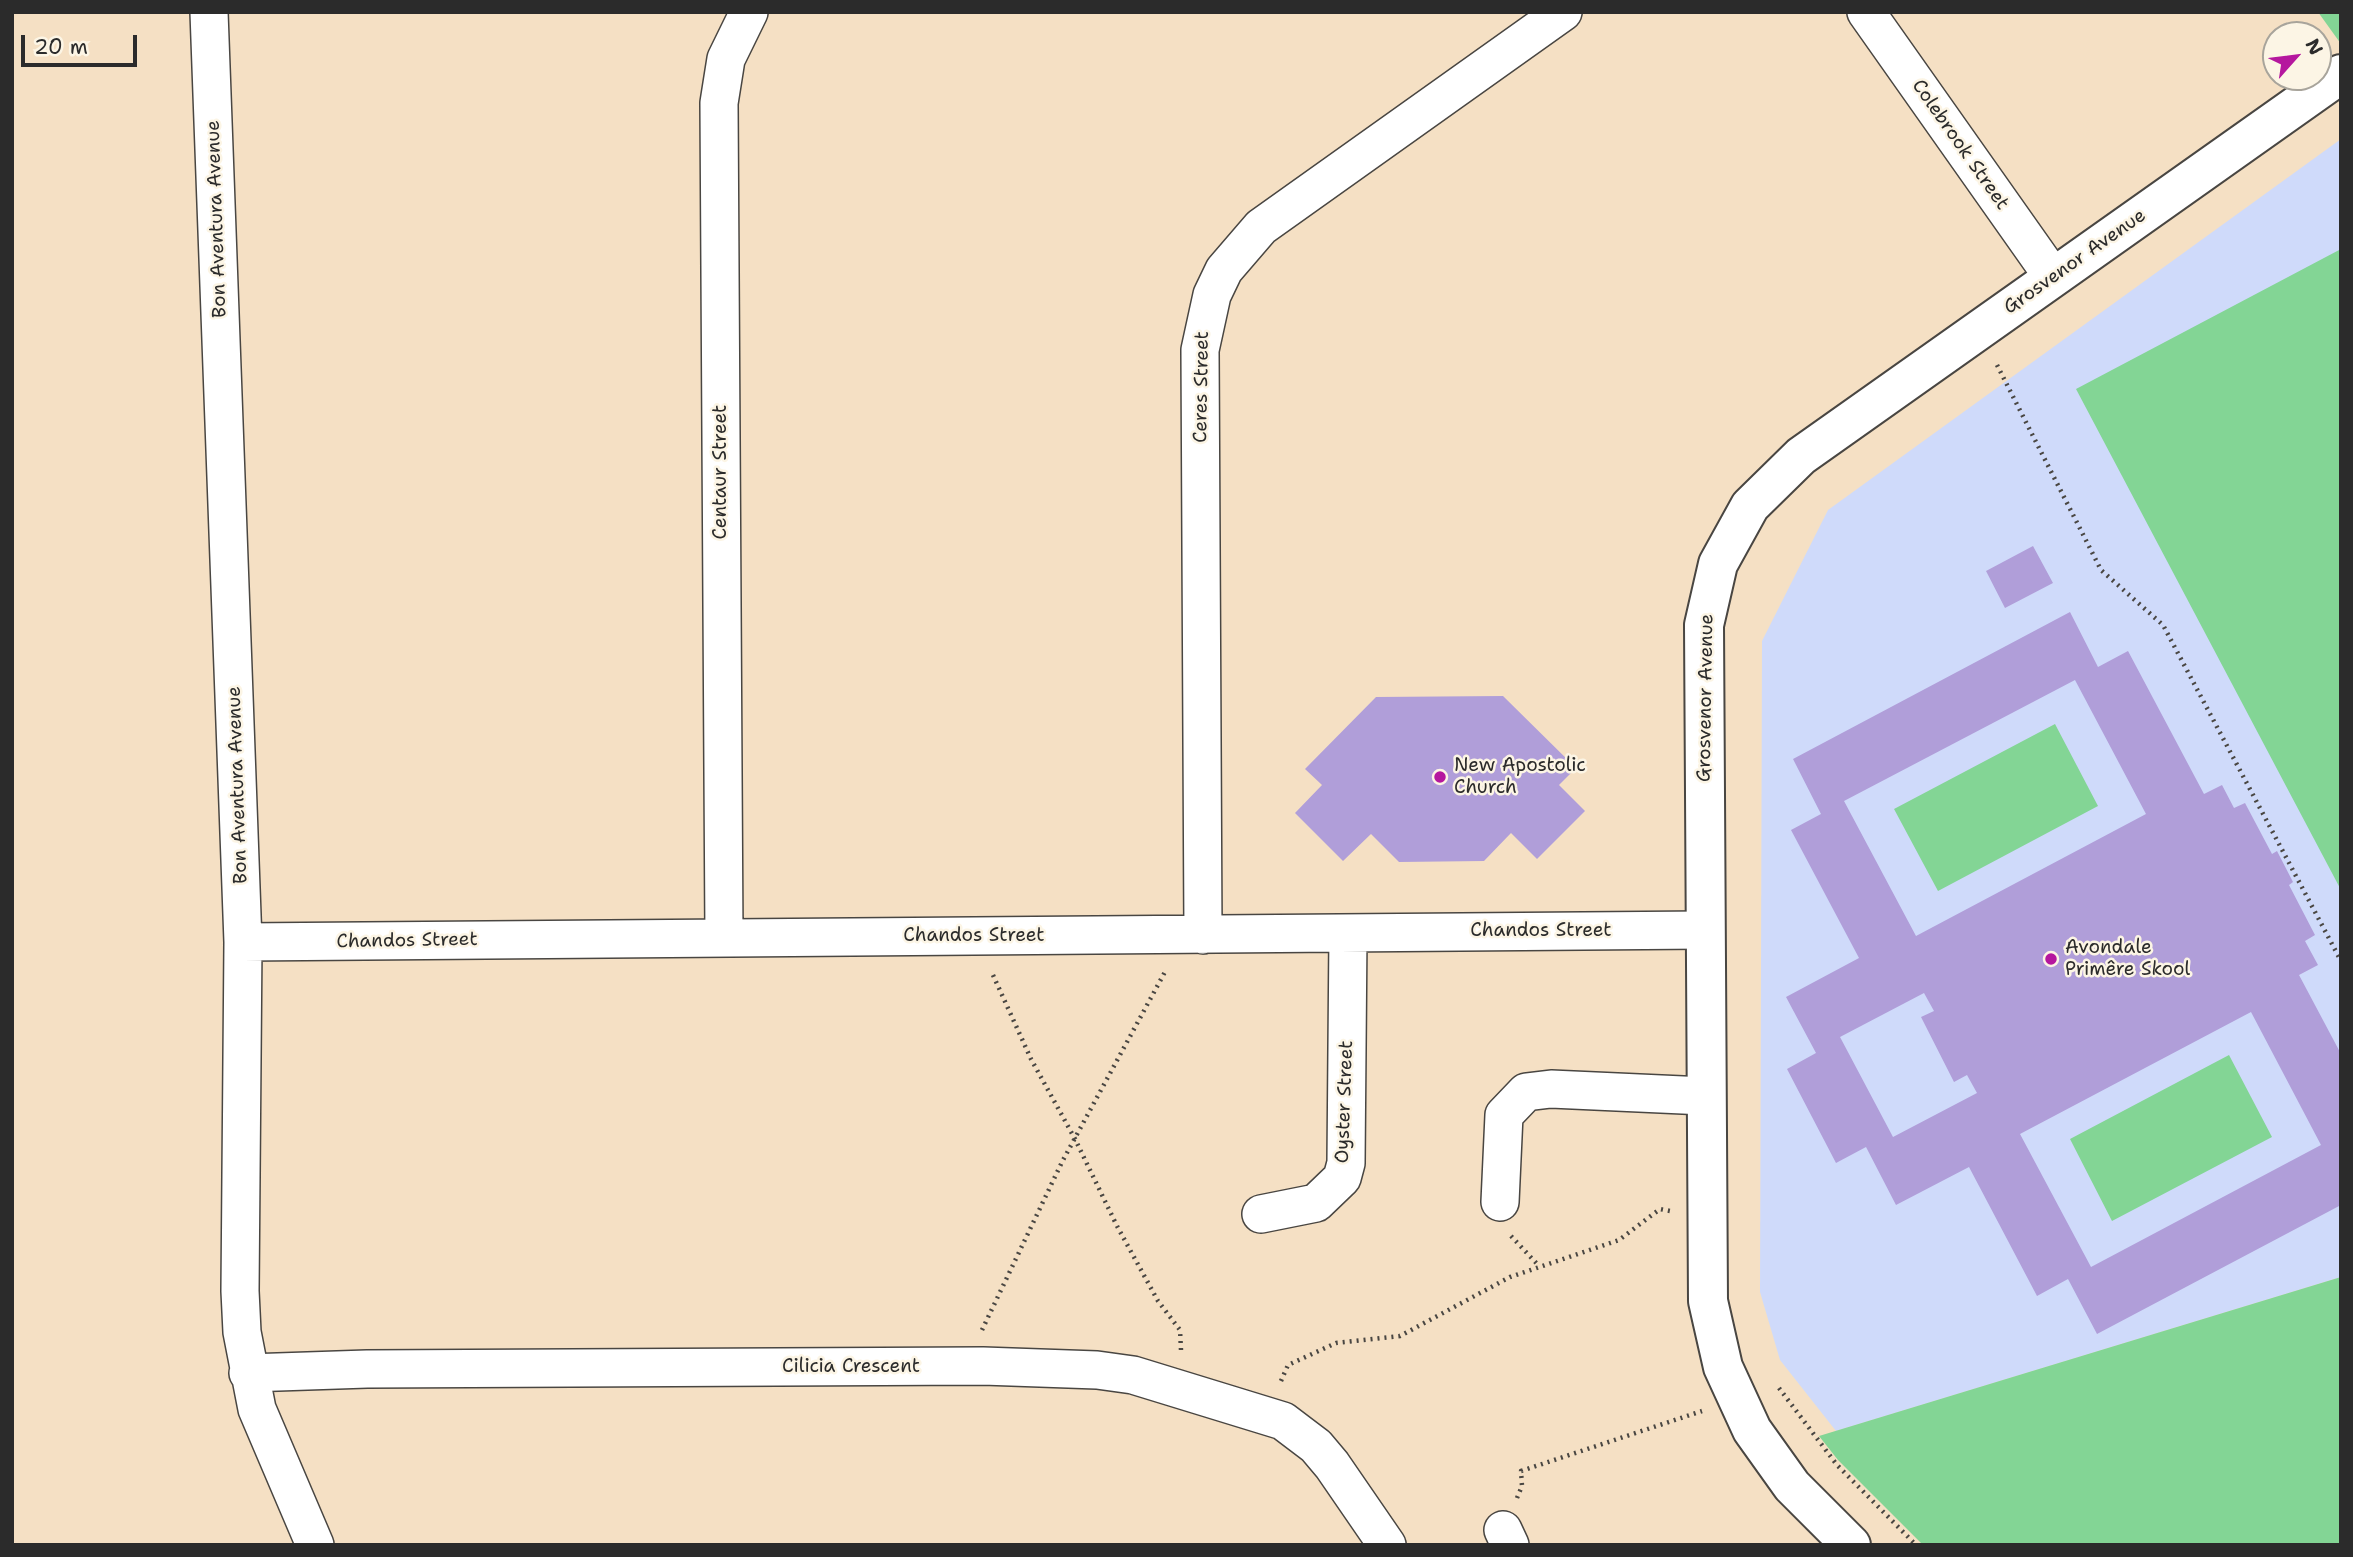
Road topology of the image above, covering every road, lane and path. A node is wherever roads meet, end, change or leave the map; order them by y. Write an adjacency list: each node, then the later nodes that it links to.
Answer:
1 (209, 12): 14 (street, Bon Aventura Avenue)
2 (749, 12): 13 (street, Centaur Street)
3 (1563, 12): 10 (street, Ceres Street)
4 (1866, 12): 6 (street, Colebrook Street)
5 (2341, 74): 6 (street, Grosvenor Avenue)
6 (2053, 277): 7 (street, Grosvenor Avenue)
7 (1979, 330): 8 (street, Grosvenor Avenue); 15 (path)
8 (1705, 930): 9 (street, Chandos Street); 16 (street, Grosvenor Avenue)
9 (1348, 933): 10 (street, Chandos Street); 19 (street, Oyster Street)
10 (1203, 934): 11 (street, Chandos Street)
11 (1167, 935): 12 (street, Chandos Street); 17 (path)
12 (989, 936): 13 (street, Chandos Street); 17 (path)
13 (724, 938): 14 (street, Chandos Street)
14 (243, 942): 22 (street, Bon Aventura Avenue)
15 (2341, 961)
16 (1705, 1096): 18 (street); 20 (street, Grosvenor Avenue)
17 (1075, 1139): 21 (path); 23 (path)
18 (1500, 1202)
19 (1261, 1214)
20 (1706, 1215): 24 (street, Grosvenor Avenue); 25 (path)
21 (983, 1366): 22 (street, Cilicia Crescent); 23 (street, Cilicia Crescent)
22 (248, 1373): 27 (street, Bon Aventura Avenue)
23 (1166, 1385): 25 (street, Cilicia Crescent)
24 (1735, 1398): 26 (path); 29 (street, Grosvenor Avenue); 30 (path)
25 (1266, 1414): 28 (street, Cilicia Crescent)
26 (1506, 1537)
27 (316, 1545)
28 (1387, 1545)
29 (1851, 1545)
30 (1916, 1545)

